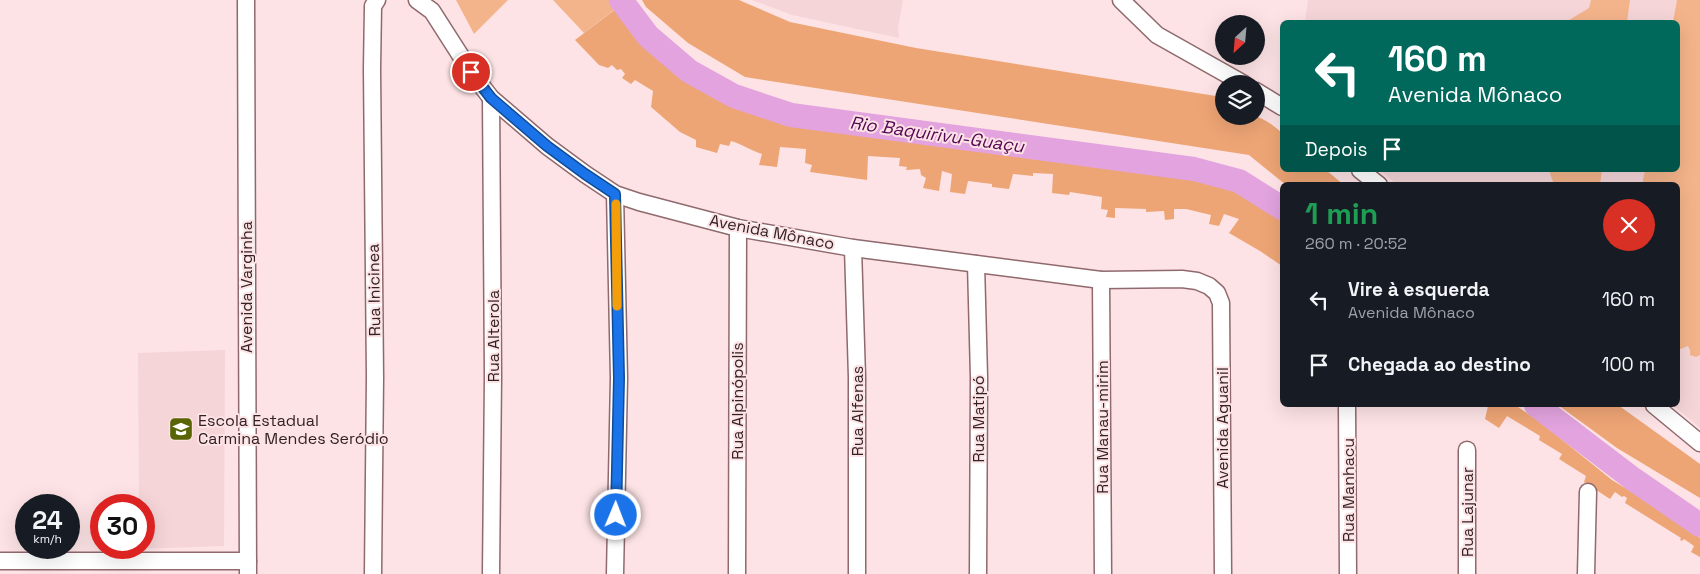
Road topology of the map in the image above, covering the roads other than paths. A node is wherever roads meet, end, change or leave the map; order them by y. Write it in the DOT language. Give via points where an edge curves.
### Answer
graph roads {
  1 [pos="246,0"];
  2 [pos="417,0"];
  3 [pos="1121,0"];
  4 [pos="375,3"];
  5 [pos="1228,75"];
  6 [pos="1265,96"];
  7 [pos="491,98"];
  8 [pos="1280,106"];
  9 [pos="1363,172"];
  10 [pos="1375,182"];
  11 [pos="615,194"];
  12 [pos="738,228"];
  13 [pos="853,248"];
  14 [pos="976,264"];
  15 [pos="1101,280"];
  16 [pos="1209,286"];
  17 [pos="1347,407"];
  18 [pos="1656,407"];
  19 [pos="1700,443"];
  20 [pos="1467,450"];
  21 [pos="1588,492"];
  22 [pos="0,561"];
  23 [pos="248,567"];
  24 [pos="373,574"];
  25 [pos="491,574"];
  26 [pos="615,574"];
  27 [pos="737,574"];
  28 [pos="858,574"];
  29 [pos="978,574"];
  30 [pos="1103,574"];
  31 [pos="1223,574"];
  32 [pos="1348,574"];
  33 [pos="1467,574"];
  34 [pos="1586,574"];
  1 -- 23 [label="street, Avenida Varginha"];
  2 -- 7 [label="street, Avenida Mônaco" via="432,11"];
  3 -- 5 [label="street" via="1157,35"];
  4 -- 24 [label="street, Rua Inicinea" via="372,69"];
  6 -- 8 [label="street"];
  7 -- 11 [label="street, Avenida Mônaco" via="547,146"];
  7 -- 25 [label="street, Rua Alterola"];
  9 -- 10 [label="street"];
  11 -- 12 [label="street, Avenida Mônaco"];
  11 -- 26 [label="street" via="619,378"];
  12 -- 13 [label="street, Avenida Mônaco"];
  12 -- 27 [label="street, Rua Alpinópolis"];
  13 -- 14 [label="street, Avenida Mônaco"];
  13 -- 28 [label="street, Rua Alfenas"];
  14 -- 15 [label="street, Avenida Mônaco"];
  14 -- 29 [label="street, Rua Matipó"];
  15 -- 16 [label="street, Avenida Mônaco" via="1182,279"];
  15 -- 30 [label="street, Rua Manau-mirim"];
  16 -- 31 [label="street, Avenida Aguanil" via="1221,303"];
  17 -- 32 [label="street, Rua Manhacu"];
  18 -- 19 [label="street"];
  20 -- 33 [label="street, Rua Lajunar"];
  21 -- 34 [label="street"];
  22 -- 23 [label="street"];
}
